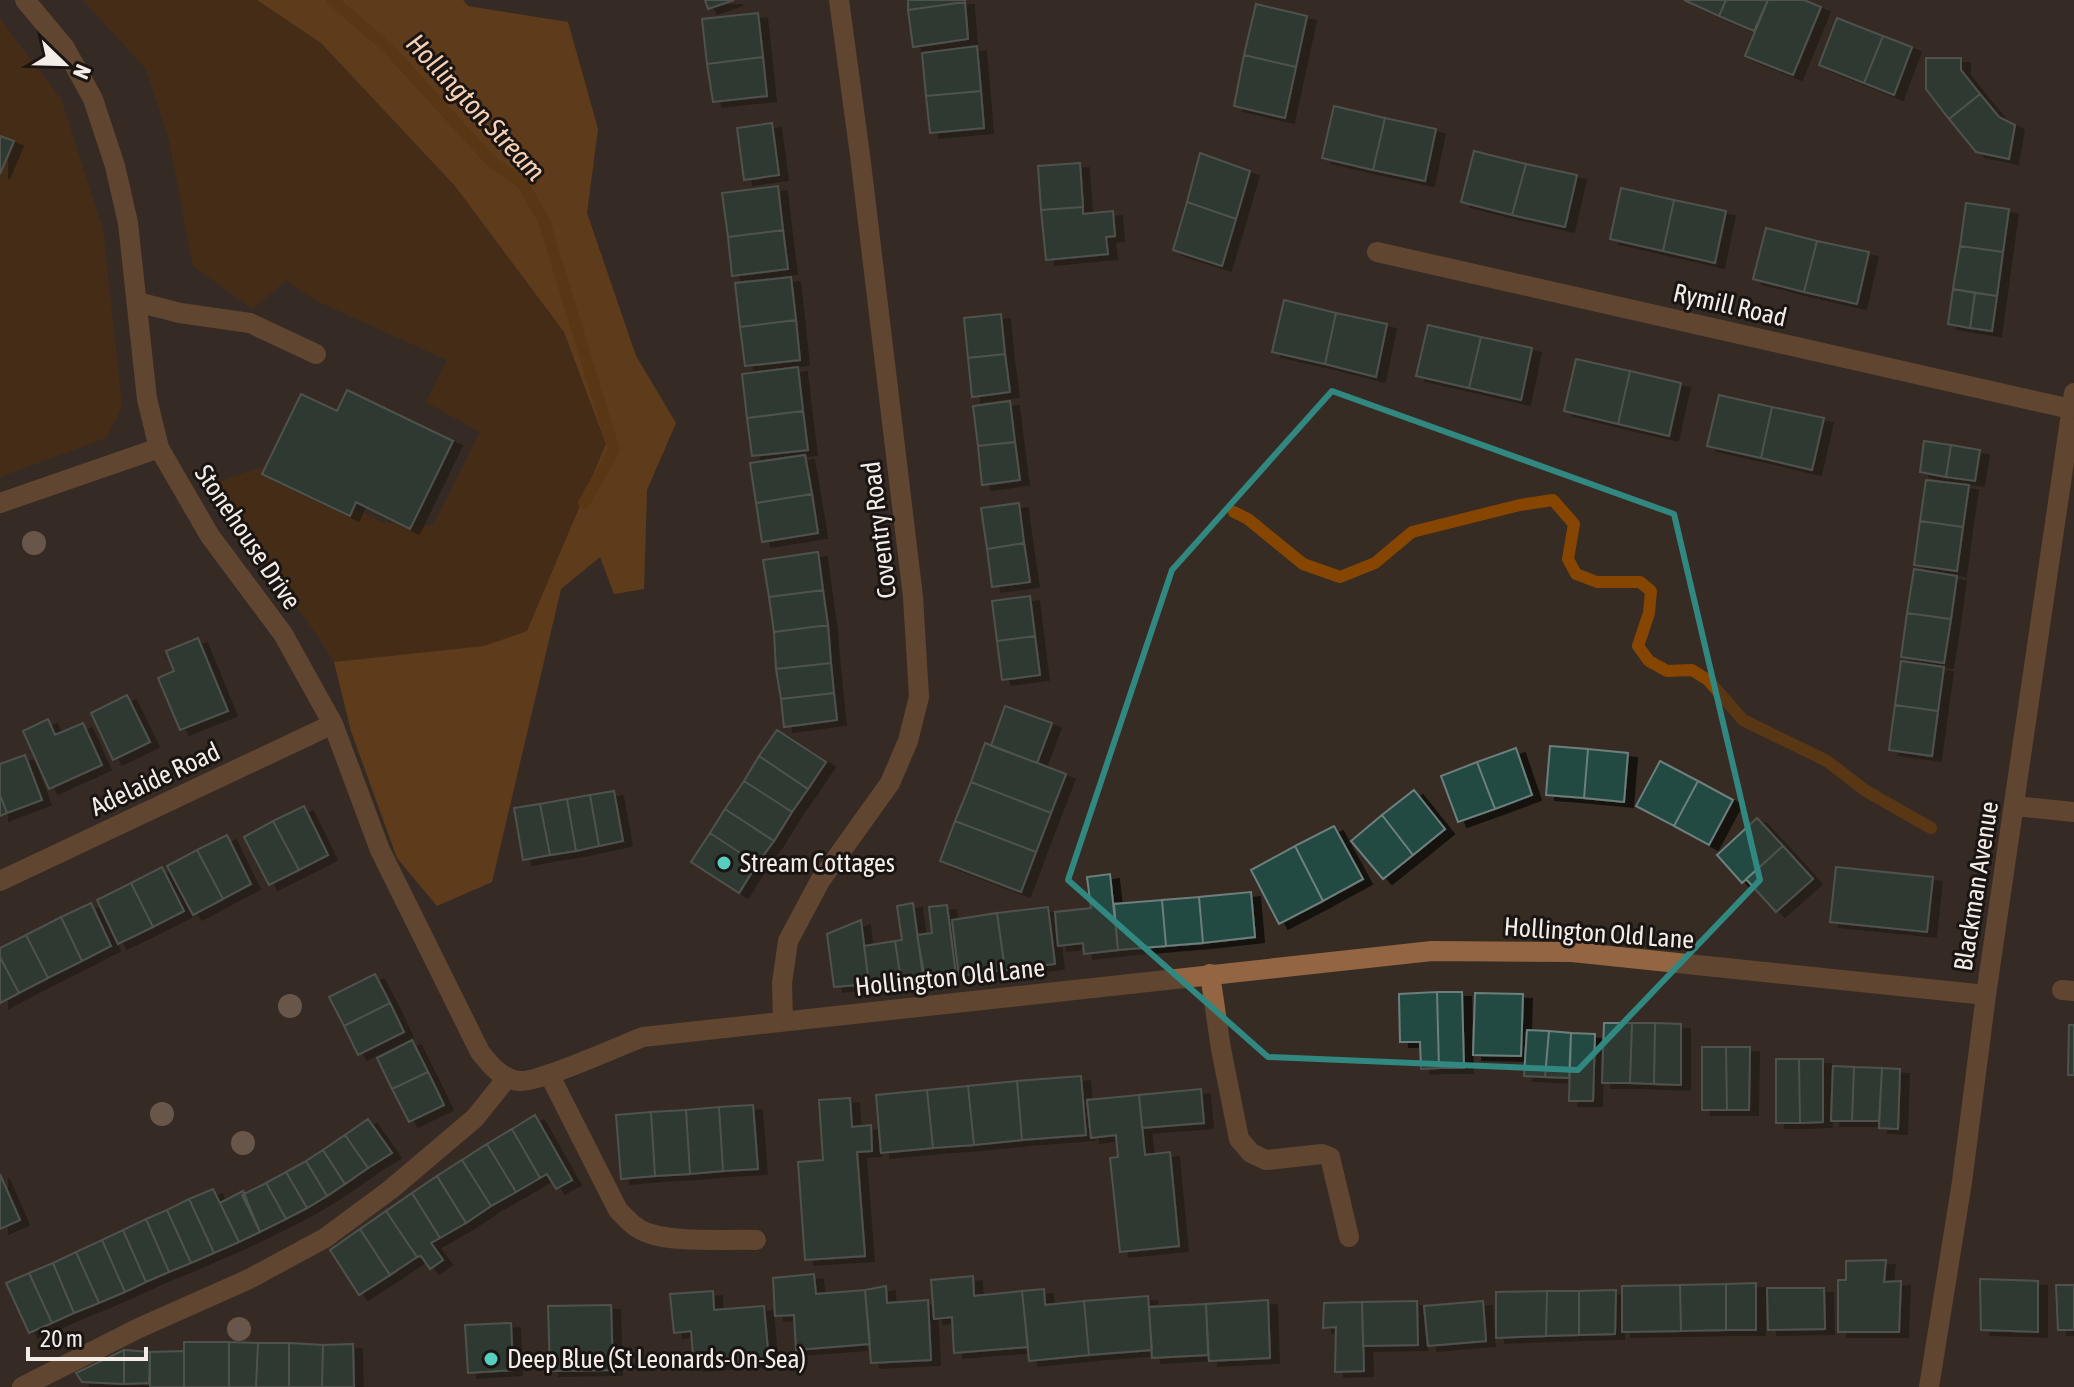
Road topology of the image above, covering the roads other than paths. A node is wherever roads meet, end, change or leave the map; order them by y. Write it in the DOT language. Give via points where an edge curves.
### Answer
graph roads {
  1 [pos="25,0"];
  2 [pos="839,0"];
  3 [pos="1377,252"];
  4 [pos="137,302"];
  5 [pos="316,354"];
  6 [pos="2073,401"];
  7 [pos="159,448"];
  8 [pos="0,503"];
  9 [pos="333,724"];
  10 [pos="2015,806"];
  11 [pos="2074,812"];
  12 [pos="0,881"];
  13 [pos="1210,974"];
  14 [pos="1986,995"];
  15 [pos="783,1021"];
  16 [pos="549,1074"];
  17 [pos="507,1078"];
  18 [pos="1349,1237"];
  19 [pos="756,1240"];
  20 [pos="22,1387"];
  21 [pos="1929,1387"];
  1 -- 4 [label="street, Stonehouse Drive" via="65,48 93,99 128,223"];
  2 -- 15 [label="street, Coventry Road" via="911,581 919,697 890,783 820,881 788,941"];
  3 -- 6 [label="street, Rymill Road"];
  4 -- 5 [label="street" via="250,323"];
  4 -- 7 [label="street, Stonehouse Drive" via="147,399"];
  6 -- 10 [label="street, Blackman Avenue"];
  7 -- 8 [label="street"];
  7 -- 9 [label="street, Stonehouse Drive" via="210,536 283,634"];
  9 -- 12 [label="street, Adelaide Road"];
  9 -- 17 [label="street, Stonehouse Drive" via="380,850 480,1052"];
  10 -- 11 [label="street"];
  10 -- 14 [label="street, Blackman Avenue"];
  13 -- 14 [label="street, Hollington Old Lane" via="1432,951 1572,952"];
  13 -- 15 [label="street, Hollington Old Lane"];
  13 -- 18 [label="street" via="1239,1139 1266,1160 1330,1157"];
  14 -- 21 [label="street, Blackman Avenue"];
  15 -- 16 [label="street, Hollington Old Lane" via="643,1037"];
  16 -- 17 [label="street, Hollington Old Lane" via="531,1081"];
  16 -- 19 [label="street" via="618,1210 632,1225 665,1237"];
  17 -- 20 [label="street" via="475,1118 325,1238"];
}
